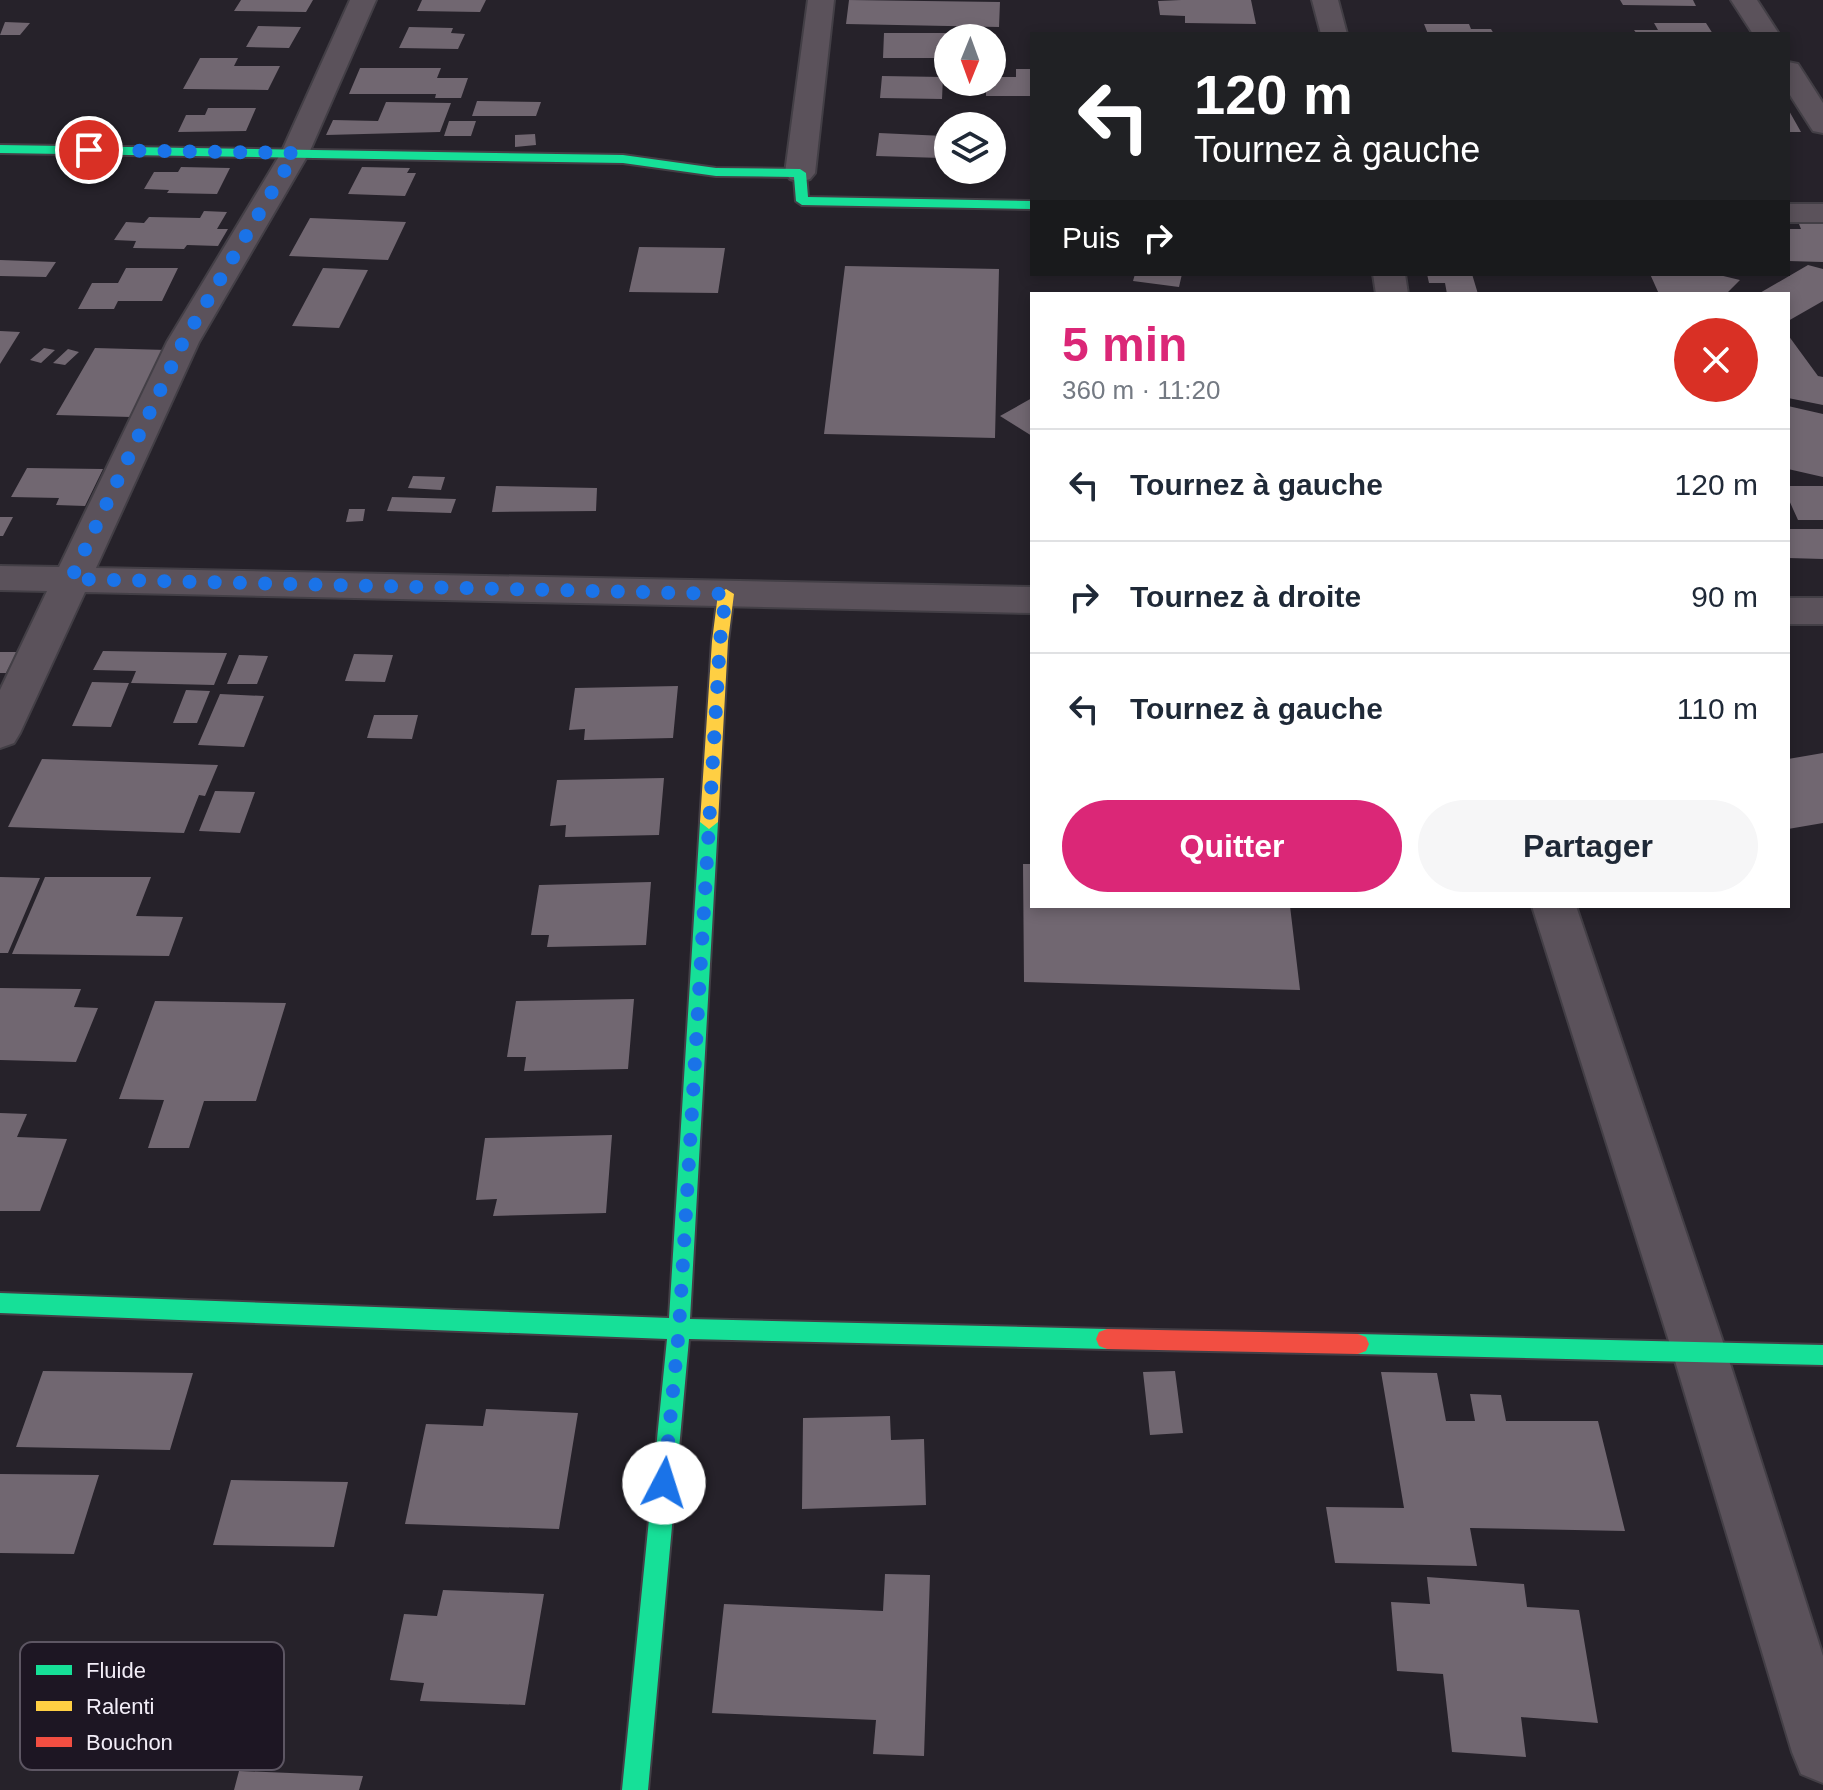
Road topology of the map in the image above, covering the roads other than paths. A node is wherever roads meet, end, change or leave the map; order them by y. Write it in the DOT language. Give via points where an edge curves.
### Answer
graph roads {
  1 [pos="363,0"];
  2 [pos="821,0"];
  3 [pos="1325,0"];
  4 [pos="1744,0"];
  5 [pos="1333,32"];
  6 [pos="1765,32"];
  7 [pos="1790,73"];
  8 [pos="1823,125"];
  9 [pos="0,149"];
  10 [pos="295,153"];
  11 [pos="800,173"];
  12 [pos="1030,205"];
  13 [pos="1790,213"];
  14 [pos="1823,213"];
  15 [pos="0,578"];
  16 [pos="71,579"];
  17 [pos="726,594"];
  18 [pos="1030,600"];
  19 [pos="1790,611"];
  20 [pos="1823,611"];
  21 [pos="0,733"];
  22 [pos="1555,908"];
  23 [pos="0,1303"];
  24 [pos="679,1329"];
  25 [pos="1700,1354"];
  26 [pos="1823,1355"];
  27 [pos="1823,1752"];
  28 [pos="635,1790"];
  1 -- 10 [label="street"];
  2 -- 11 [label="street"];
  3 -- 5 [label="street"];
  4 -- 6 [label="street"];
  7 -- 8 [label="street"];
  9 -- 10 [label="street"];
  10 -- 11 [label="street" via="623,159 716,172"];
  10 -- 16 [label="street" via="183,342"];
  11 -- 12 [label="street" via="802,201"];
  13 -- 14 [label="street"];
  15 -- 16 [label="street"];
  16 -- 17 [label="street"];
  16 -- 21 [label="street"];
  17 -- 18 [label="street"];
  17 -- 24 [label="street"];
  19 -- 20 [label="street"];
  22 -- 25 [label="street"];
  23 -- 24 [label="street"];
  24 -- 25 [label="street"];
  24 -- 28 [label="street"];
  25 -- 26 [label="street"];
  25 -- 27 [label="street"];
}
